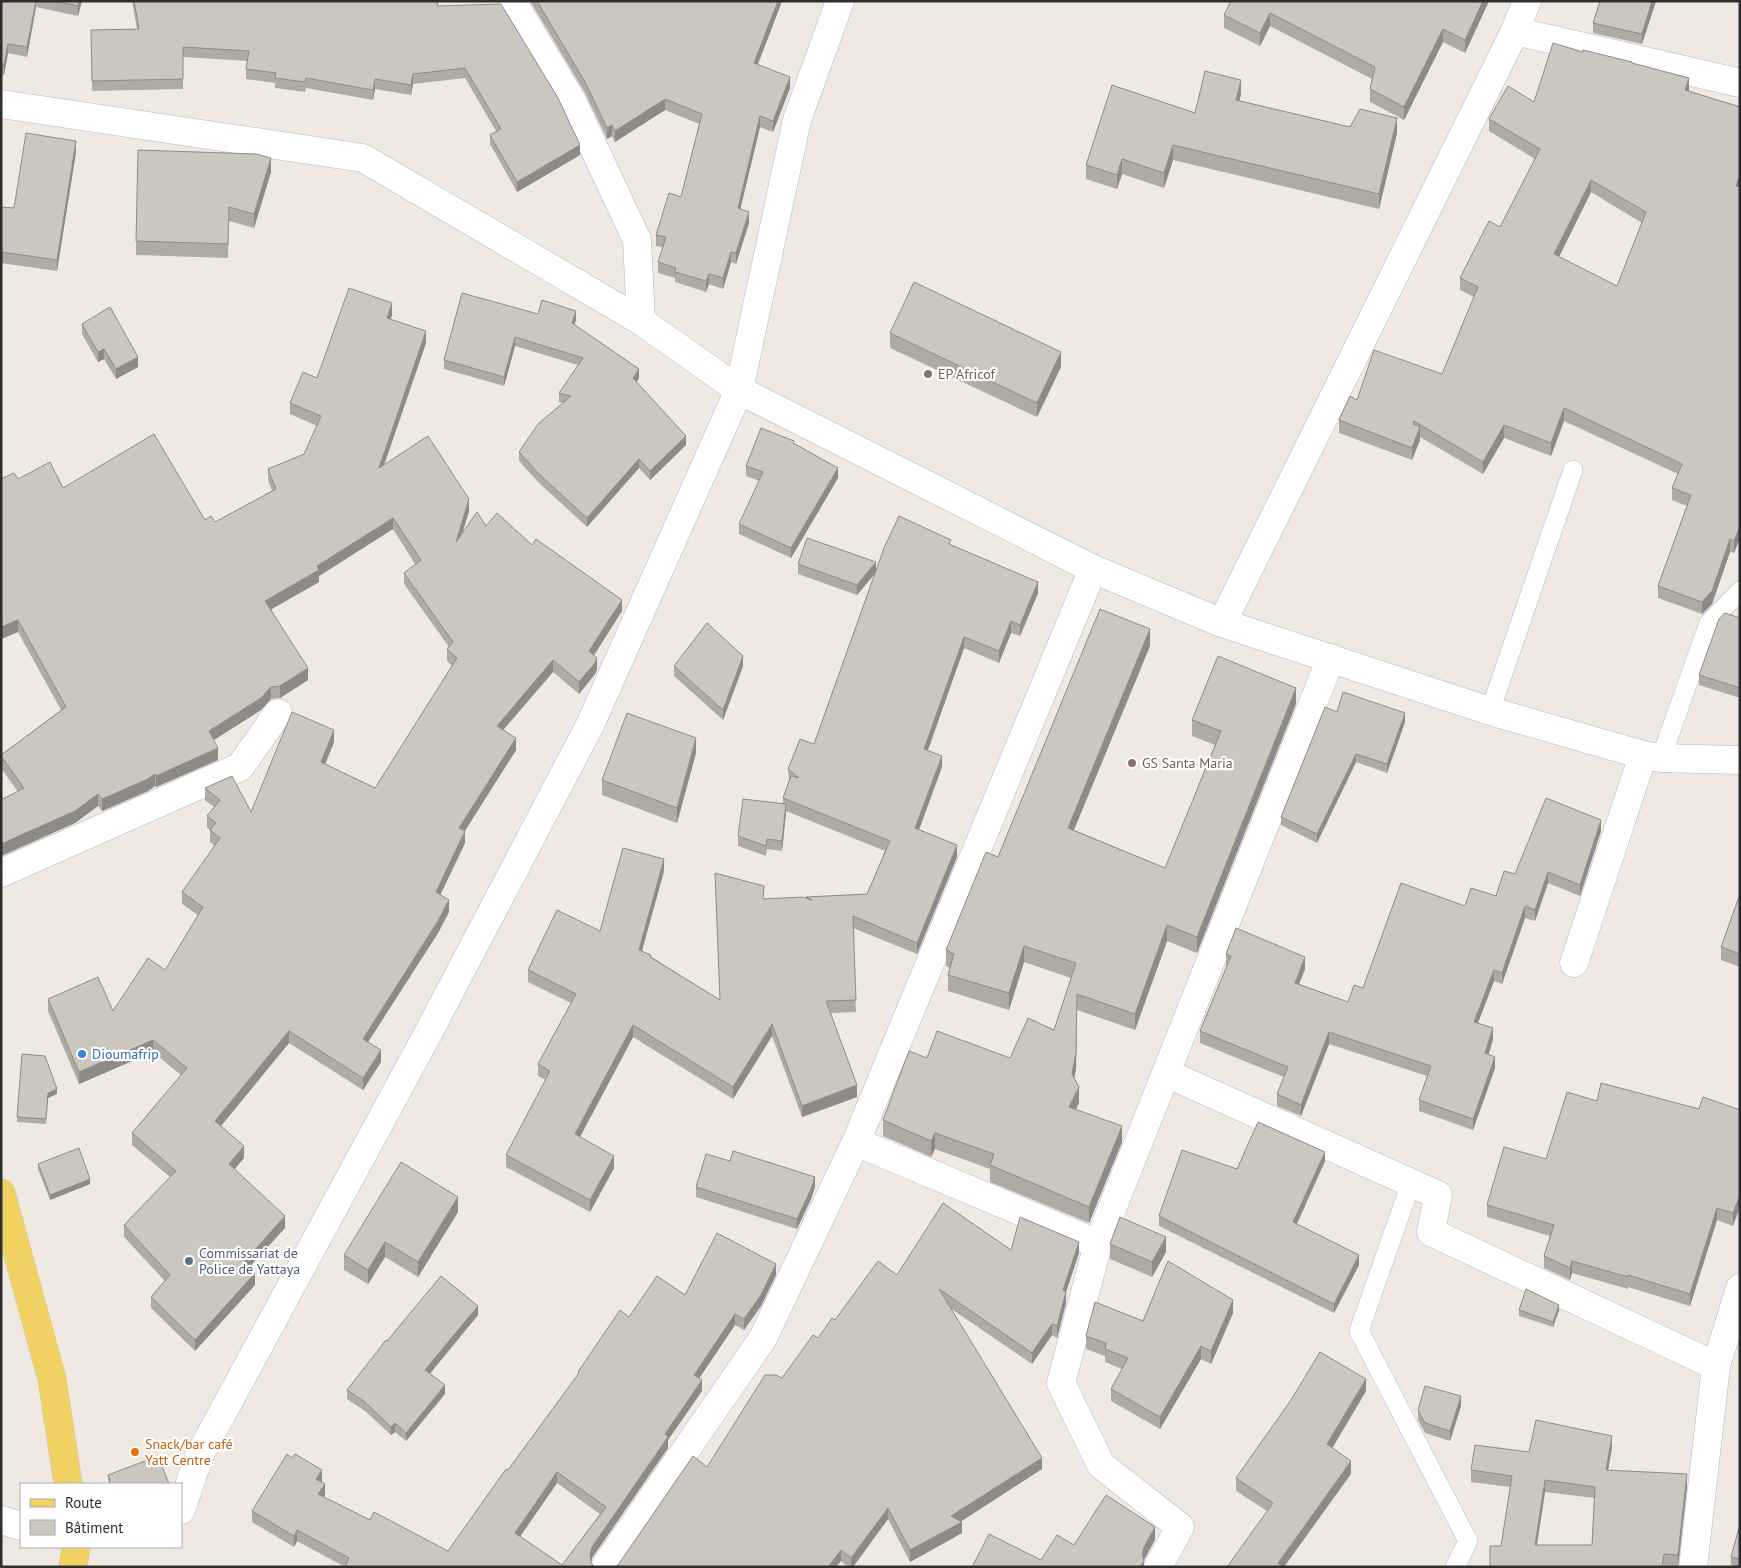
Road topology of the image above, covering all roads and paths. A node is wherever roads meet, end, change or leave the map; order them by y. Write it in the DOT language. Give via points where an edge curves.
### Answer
graph roads {
  1 [pos="512,1"];
  2 [pos="840,1"];
  3 [pos="1526,1"];
  4 [pos="1514,32"];
  5 [pos="1740,84"];
  6 [pos="1,104"];
  7 [pos="641,321"];
  8 [pos="739,390"];
  9 [pos="1573,470"];
  10 [pos="1092,569"];
  11 [pos="1740,591"];
  12 [pos="1222,623"];
  13 [pos="1331,658"];
  14 [pos="1490,711"];
  15 [pos="278,713"];
  16 [pos="1652,756"];
  17 [pos="1740,760"];
  18 [pos="1,873"];
  19 [pos="1574,962"];
  20 [pos="1166,1073"];
  21 [pos="856,1142"];
  22 [pos="1411,1182"];
  23 [pos="1,1194"];
  24 [pos="1098,1244"];
  25 [pos="1740,1288"];
  26 [pos="1716,1366"];
  27 [pos="68,1483"];
  28 [pos="182,1507"];
  29 [pos="1,1520"];
  30 [pos="20,1526"];
  31 [pos="76,1548"];
  32 [pos="73,1567"];
  33 [pos="605,1567"];
  34 [pos="1158,1567"];
  35 [pos="1455,1567"];
  36 [pos="1693,1567"];
  1 -- 7 [label="street" via="572,100 637,240"];
  2 -- 8 [label="street" via="797,120"];
  3 -- 4 [label="street"];
  4 -- 5 [label="street"];
  4 -- 12 [label="street"];
  6 -- 7 [label="street" via="363,158"];
  7 -- 8 [label="street"];
  8 -- 10 [label="street"];
  8 -- 28 [label="street" via="590,726 421,1048 199,1456"];
  9 -- 14 [label="lane"];
  10 -- 12 [label="street"];
  10 -- 21 [label="street"];
  11 -- 16 [label="lane" via="1708,624"];
  12 -- 13 [label="street"];
  13 -- 14 [label="street"];
  13 -- 20 [label="street"];
  14 -- 16 [label="street"];
  15 -- 18 [label="street" via="240,767"];
  16 -- 17 [label="street"];
  16 -- 19 [label="street"];
  20 -- 22 [label="street"];
  20 -- 24 [label="street"];
  21 -- 24 [label="street"];
  21 -- 33 [label="street" via="763,1338"];
  22 -- 26 [label="street" via="1438,1195 1431,1232"];
  22 -- 35 [label="lane" via="1359,1331 1468,1541"];
  23 -- 27 [label="main road" via="52,1379"];
  24 -- 34 [label="street" via="1061,1383 1101,1465 1180,1527"];
  25 -- 26 [label="street"];
  26 -- 36 [label="street"];
  29 -- 30 [label="street"];
  31 -- 32 [label="main road"];
}
